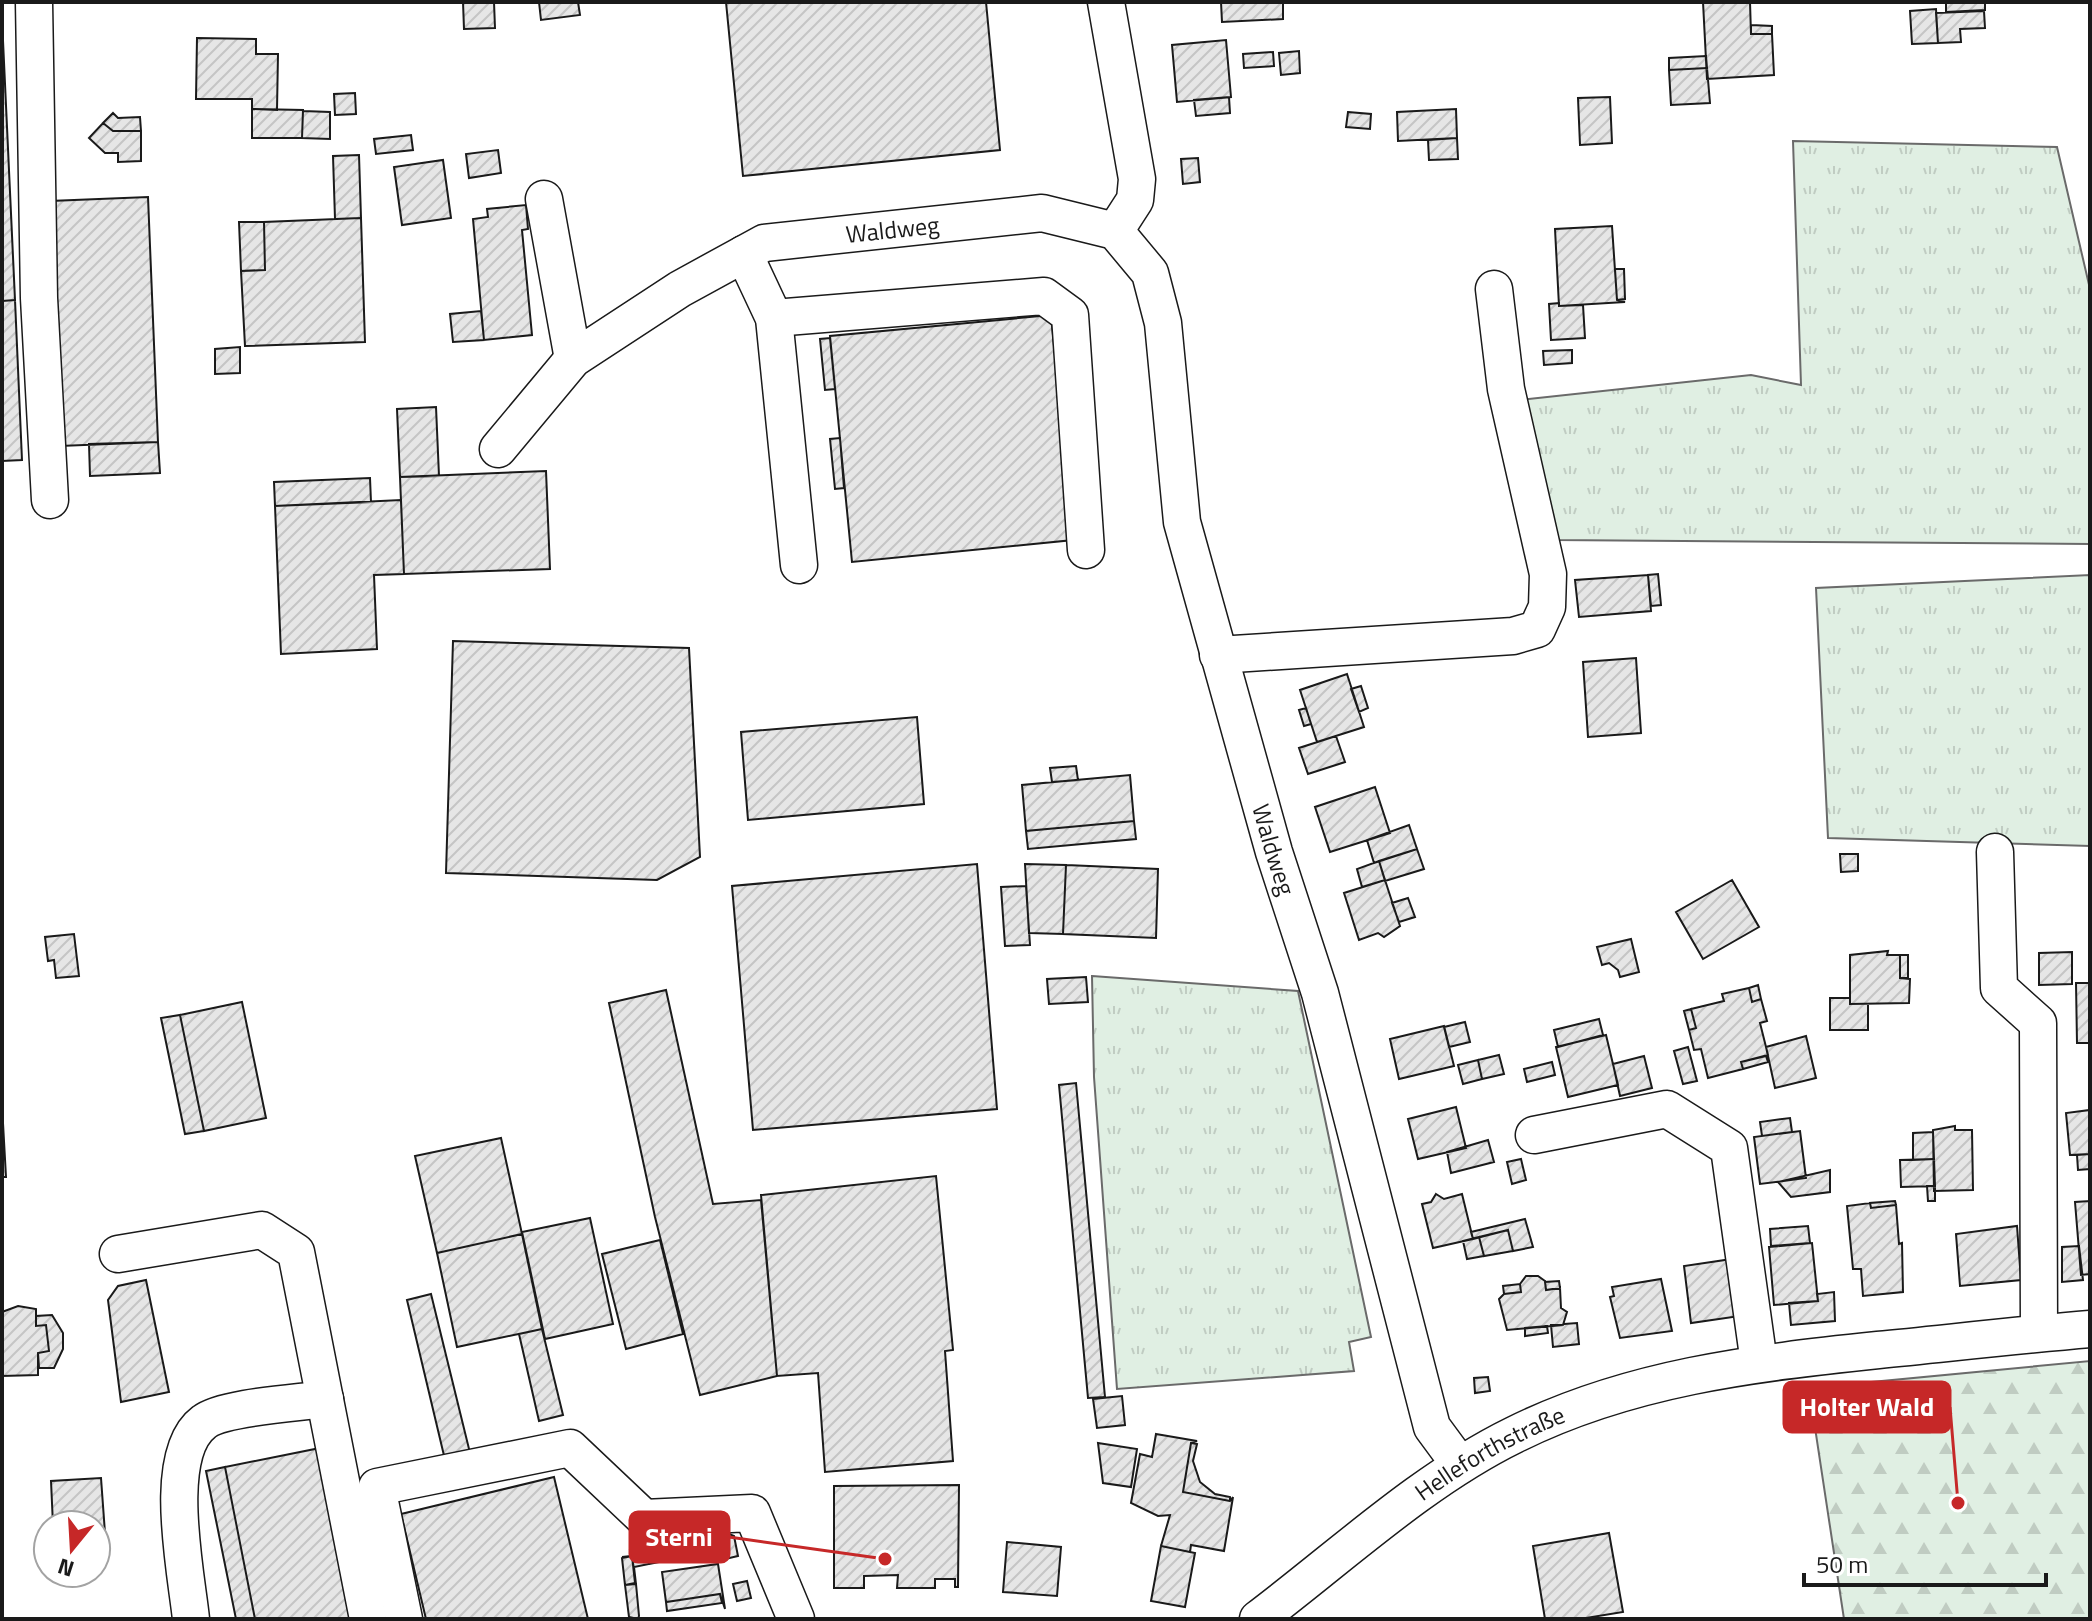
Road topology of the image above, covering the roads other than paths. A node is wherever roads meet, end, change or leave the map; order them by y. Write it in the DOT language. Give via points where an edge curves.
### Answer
graph roads {
  1 [pos="34,2"];
  2 [pos="1106,2"];
  3 [pos="544,199"];
  4 [pos="1115,231"];
  5 [pos="744,254"];
  6 [pos="1494,289"];
  7 [pos="774,318"];
  8 [pos="573,359"];
  9 [pos="498,449"];
  10 [pos="50,500"];
  11 [pos="1086,550"];
  12 [pos="799,565"];
  13 [pos="1218,655"];
  14 [pos="1995,852"];
  15 [pos="1534,1135"];
  16 [pos="118,1254"];
  17 [pos="2090,1329"];
  18 [pos="2039,1333"];
  19 [pos="1759,1363"];
  20 [pos="325,1399"];
  21 [pos="1460,1465"];
  22 [pos="191,1619"];
  23 [pos="368,1619"];
  24 [pos="404,1619"];
  25 [pos="796,1619"];
  26 [pos="1258,1619"];
  1 -- 10 [label="street" via="39,298"];
  2 -- 4 [label="street" via="1137,179 1135,200"];
  3 -- 8 [label="street"];
  4 -- 5 [label="street, Waldweg" via="1042,213 764,243"];
  4 -- 13 [label="street, Waldweg" via="1150,273 1163,323 1182,522"];
  5 -- 7 [label="street"];
  5 -- 8 [label="street, Waldweg"];
  6 -- 13 [label="street" via="1506,389 1548,574 1547,607 1537,629 1513,636"];
  7 -- 11 [label="street" via="1044,296 1070,315"];
  7 -- 12 [label="street"];
  8 -- 9 [label="street, Waldweg"];
  13 -- 21 [label="street, Waldweg" via="1320,993 1432,1427"];
  14 -- 18 [label="street" via="1999,988 2038,1023"];
  15 -- 19 [label="street" via="1667,1109 1729,1148"];
  16 -- 20 [label="street" via="262,1230 296,1252"];
  17 -- 18 [label="street, Helleforthstraße"];
  18 -- 19 [label="street, Helleforthstraße"];
  19 -- 21 [label="street, Helleforthstraße" via="1603,1399 1515,1434"];
  20 -- 22 [label="street" via="219,1414 202,1423 187,1447 178,1478"];
  20 -- 23 [label="street"];
  21 -- 26 [label="street, Helleforthstraße"];
  24 -- 25 [label="street" via="377,1487 570,1448 644,1518 752,1513"];
}
